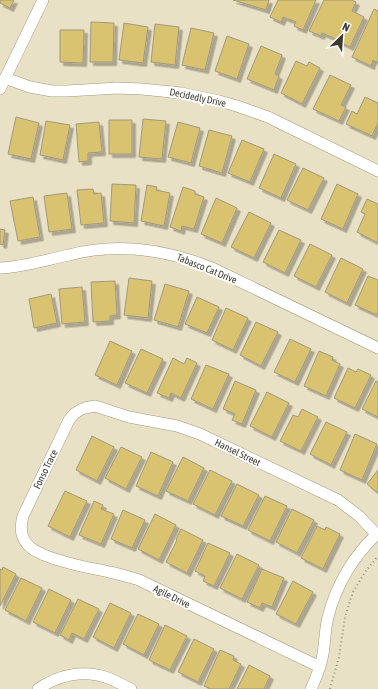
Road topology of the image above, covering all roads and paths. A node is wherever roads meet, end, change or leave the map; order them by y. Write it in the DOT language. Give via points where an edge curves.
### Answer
graph roads {
  1 [pos="43,0"];
  2 [pos="5,78"];
  3 [pos="0,89"];
  4 [pos="378,171"];
  5 [pos="0,268"];
  6 [pos="378,348"];
  7 [pos="83,408"];
  8 [pos="377,534"];
  9 [pos="22,537"];
  10 [pos="378,556"];
  11 [pos="320,667"];
  12 [pos="38,689"];
  13 [pos="131,689"];
  14 [pos="311,689"];
  15 [pos="330,689"];
  1 -- 2 [label="street"];
  2 -- 3 [label="street"];
  2 -- 4 [label="street, Decidedly Drive" via="30,87 52,91 142,88 219,101 268,117"];
  5 -- 6 [label="street, Tabasco Cat Drive" via="36,264 92,250 127,248 161,252 212,268"];
  7 -- 8 [label="street, Hansel Street" via="98,407 200,434 338,500"];
  7 -- 9 [label="street, Fonso Trace" via="69,420 22,516"];
  8 -- 11 [label="street" via="354,560 334,596 328,616"];
  9 -- 11 [label="street, Agile Drive" via="28,546 41,554 77,566 139,580"];
  10 -- 15 [label="path" via="353,592 345,616"];
  11 -- 14 [label="street"];
  12 -- 13 [label="street" via="63,677 85,674 108,678"];
}
